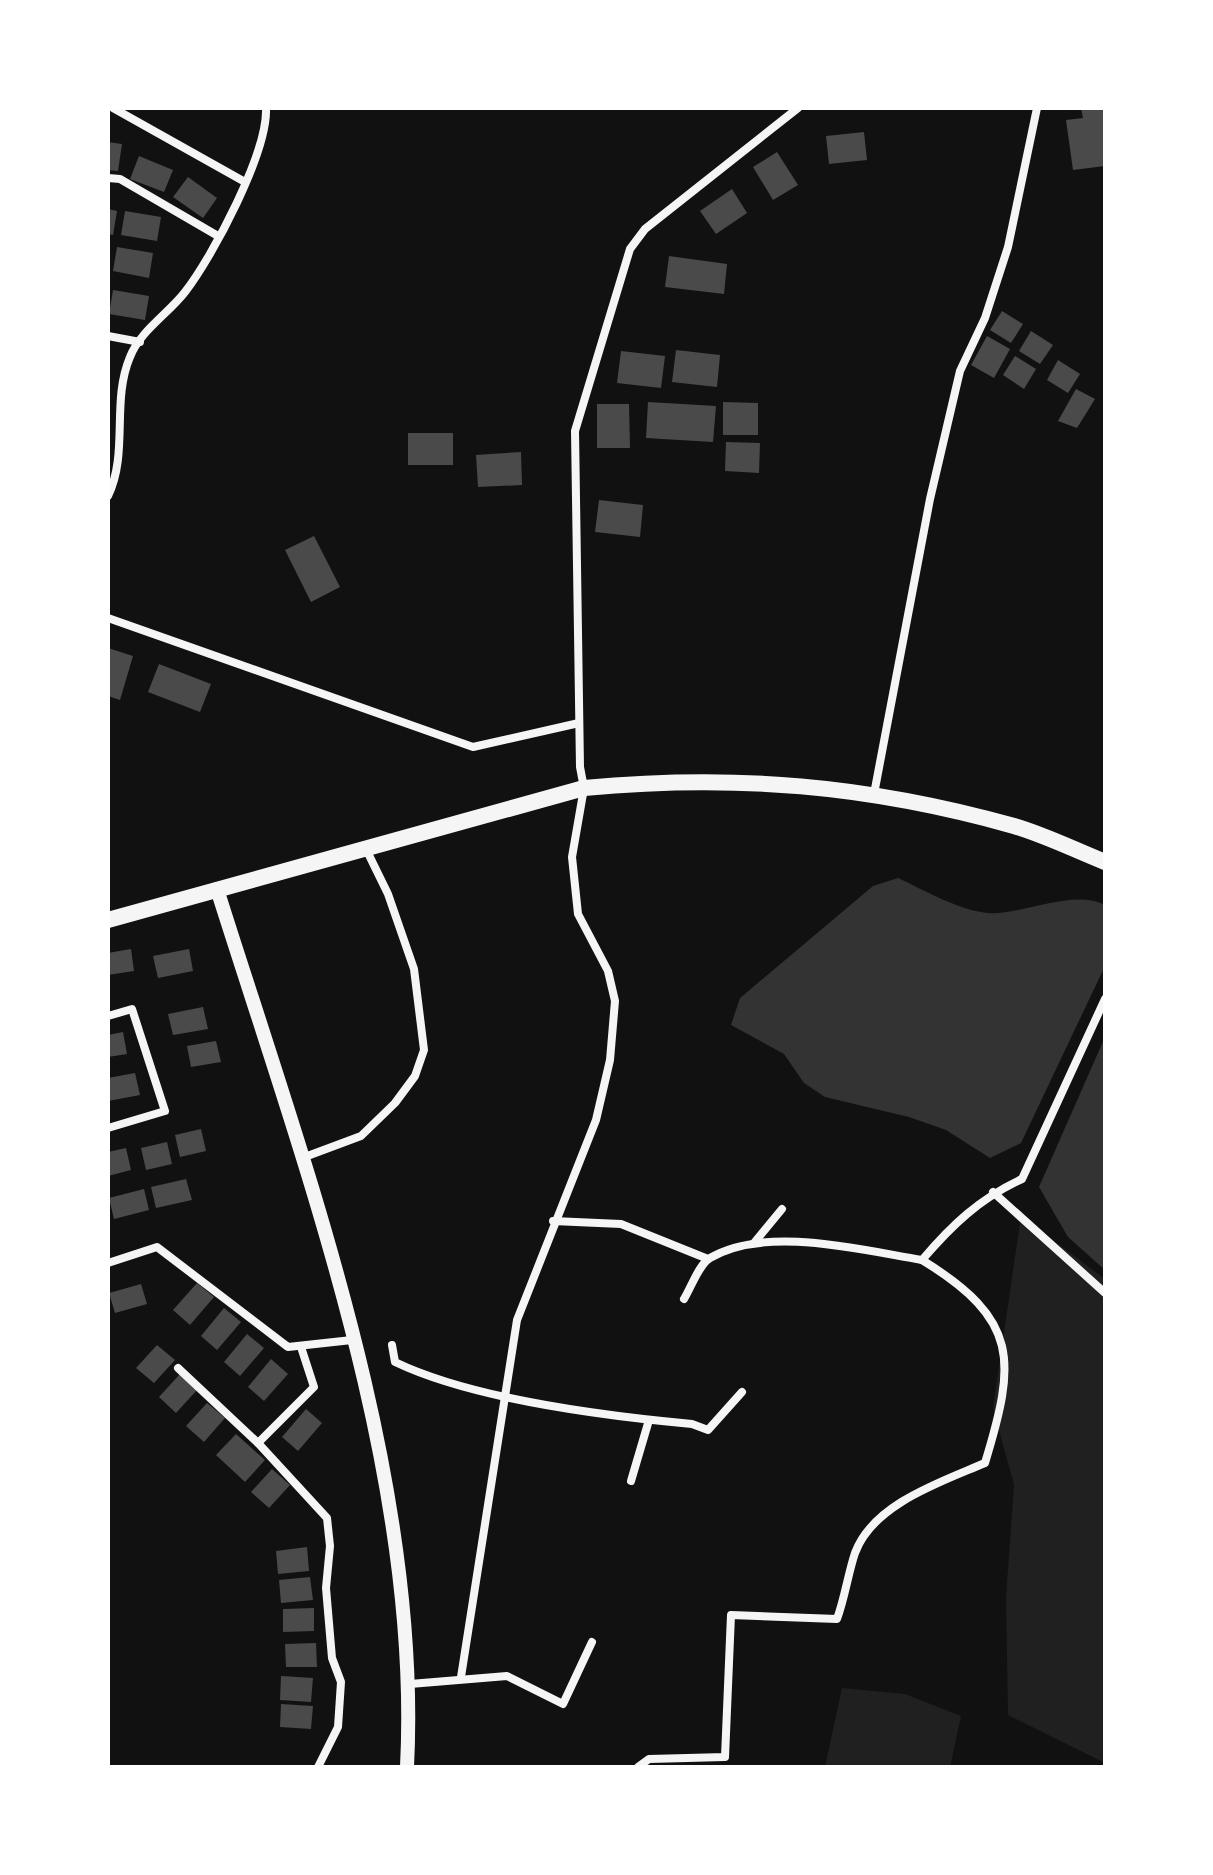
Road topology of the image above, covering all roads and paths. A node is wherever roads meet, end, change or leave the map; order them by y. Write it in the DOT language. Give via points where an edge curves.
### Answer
graph roads {
  1 [pos="113,108"];
  2 [pos="266,108"];
  3 [pos="798,108"];
  4 [pos="1037,108"];
  5 [pos="108,178"];
  6 [pos="245,182"];
  7 [pos="218,236"];
  8 [pos="108,336"];
  9 [pos="140,342"];
  10 [pos="108,496"];
  11 [pos="108,618"];
  12 [pos="579,723"];
  13 [pos="584,788"];
  14 [pos="874,794"];
  15 [pos="365,848"];
  16 [pos="1105,862"];
  17 [pos="217,889"];
  18 [pos="108,920"];
  19 [pos="1105,999"];
  20 [pos="108,1016"];
  21 [pos="108,1128"];
  22 [pos="302,1158"];
  23 [pos="993,1192"];
  24 [pos="782,1209"];
  25 [pos="553,1221"];
  26 [pos="754,1243"];
  27 [pos="708,1259"];
  28 [pos="922,1260"];
  29 [pos="108,1263"];
  30 [pos="1105,1293"];
  31 [pos="684,1299"];
  32 [pos="352,1340"];
  33 [pos="392,1345"];
  34 [pos="301,1347"];
  35 [pos="178,1368"];
  36 [pos="742,1392"];
  37 [pos="506,1395"];
  38 [pos="649,1420"];
  39 [pos="258,1443"];
  40 [pos="631,1481"];
  41 [pos="592,1642"];
  42 [pos="461,1677"];
  43 [pos="410,1684"];
  44 [pos="725,1757"];
  45 [pos="318,1767"];
  46 [pos="407,1767"];
  47 [pos="638,1767"];
  48 [pos="724,1767"];
  1 -- 6 [label="street"];
  2 -- 6 [label="street" via="265,135"];
  3 -- 12 [label="street" via="645,229 630,249 575,431"];
  4 -- 14 [label="street" via="1008,247 985,318 960,371"];
  5 -- 7 [label="street" via="120,179"];
  6 -- 7 [label="street"];
  7 -- 9 [label="street" via="186,291"];
  8 -- 9 [label="street"];
  9 -- 10 [label="street" via="124,381 120,460"];
  11 -- 12 [label="street" via="473,747"];
  12 -- 13 [label="street"];
  13 -- 14 [label="main road" via="738,780"];
  13 -- 15 [label="main road"];
  13 -- 25 [label="street" via="572,857 578,914 608,971 615,1001 610,1060 596,1120"];
  14 -- 16 [label="main road" via="1017,827"];
  15 -- 17 [label="main road"];
  15 -- 22 [label="street" via="388,894 414,969 424,1050 415,1076 361,1136"];
  17 -- 18 [label="main road"];
  17 -- 22 [label="street"];
  19 -- 23 [label="street" via="1022,1179"];
  20 -- 21 [label="street" via="132,1009 165,1111"];
  22 -- 32 [label="street"];
  23 -- 28 [label="street" via="957,1218"];
  23 -- 30 [label="street"];
  24 -- 26 [label="street"];
  25 -- 27 [label="street" via="621,1224"];
  25 -- 37 [label="street" via="517,1320"];
  26 -- 27 [label="street"];
  26 -- 28 [label="street" via="829,1245"];
  27 -- 31 [label="street"];
  28 -- 44 [label="street" via="956,1281 992,1316 1006,1364 1001,1410 985,1463 876,1520 855,1551 837,1619 731,1615"];
  29 -- 34 [label="street" via="157,1247 288,1347"];
  32 -- 34 [label="street"];
  32 -- 43 [label="street" via="389,1494"];
  33 -- 37 [label="street" via="395,1362 423,1375"];
  34 -- 39 [label="street" via="314,1387"];
  35 -- 39 [label="street"];
  36 -- 38 [label="street" via="708,1430"];
  37 -- 38 [label="street"];
  37 -- 42 [label="street"];
  38 -- 40 [label="street"];
  39 -- 45 [label="street" via="327,1518 329,1630 341,1682 338,1727"];
  41 -- 42 [label="street" via="563,1704 507,1676"];
  42 -- 43 [label="street"];
  43 -- 46 [label="street"];
  44 -- 47 [label="street" via="649,1759"];
  44 -- 48 [label="street"];
}
